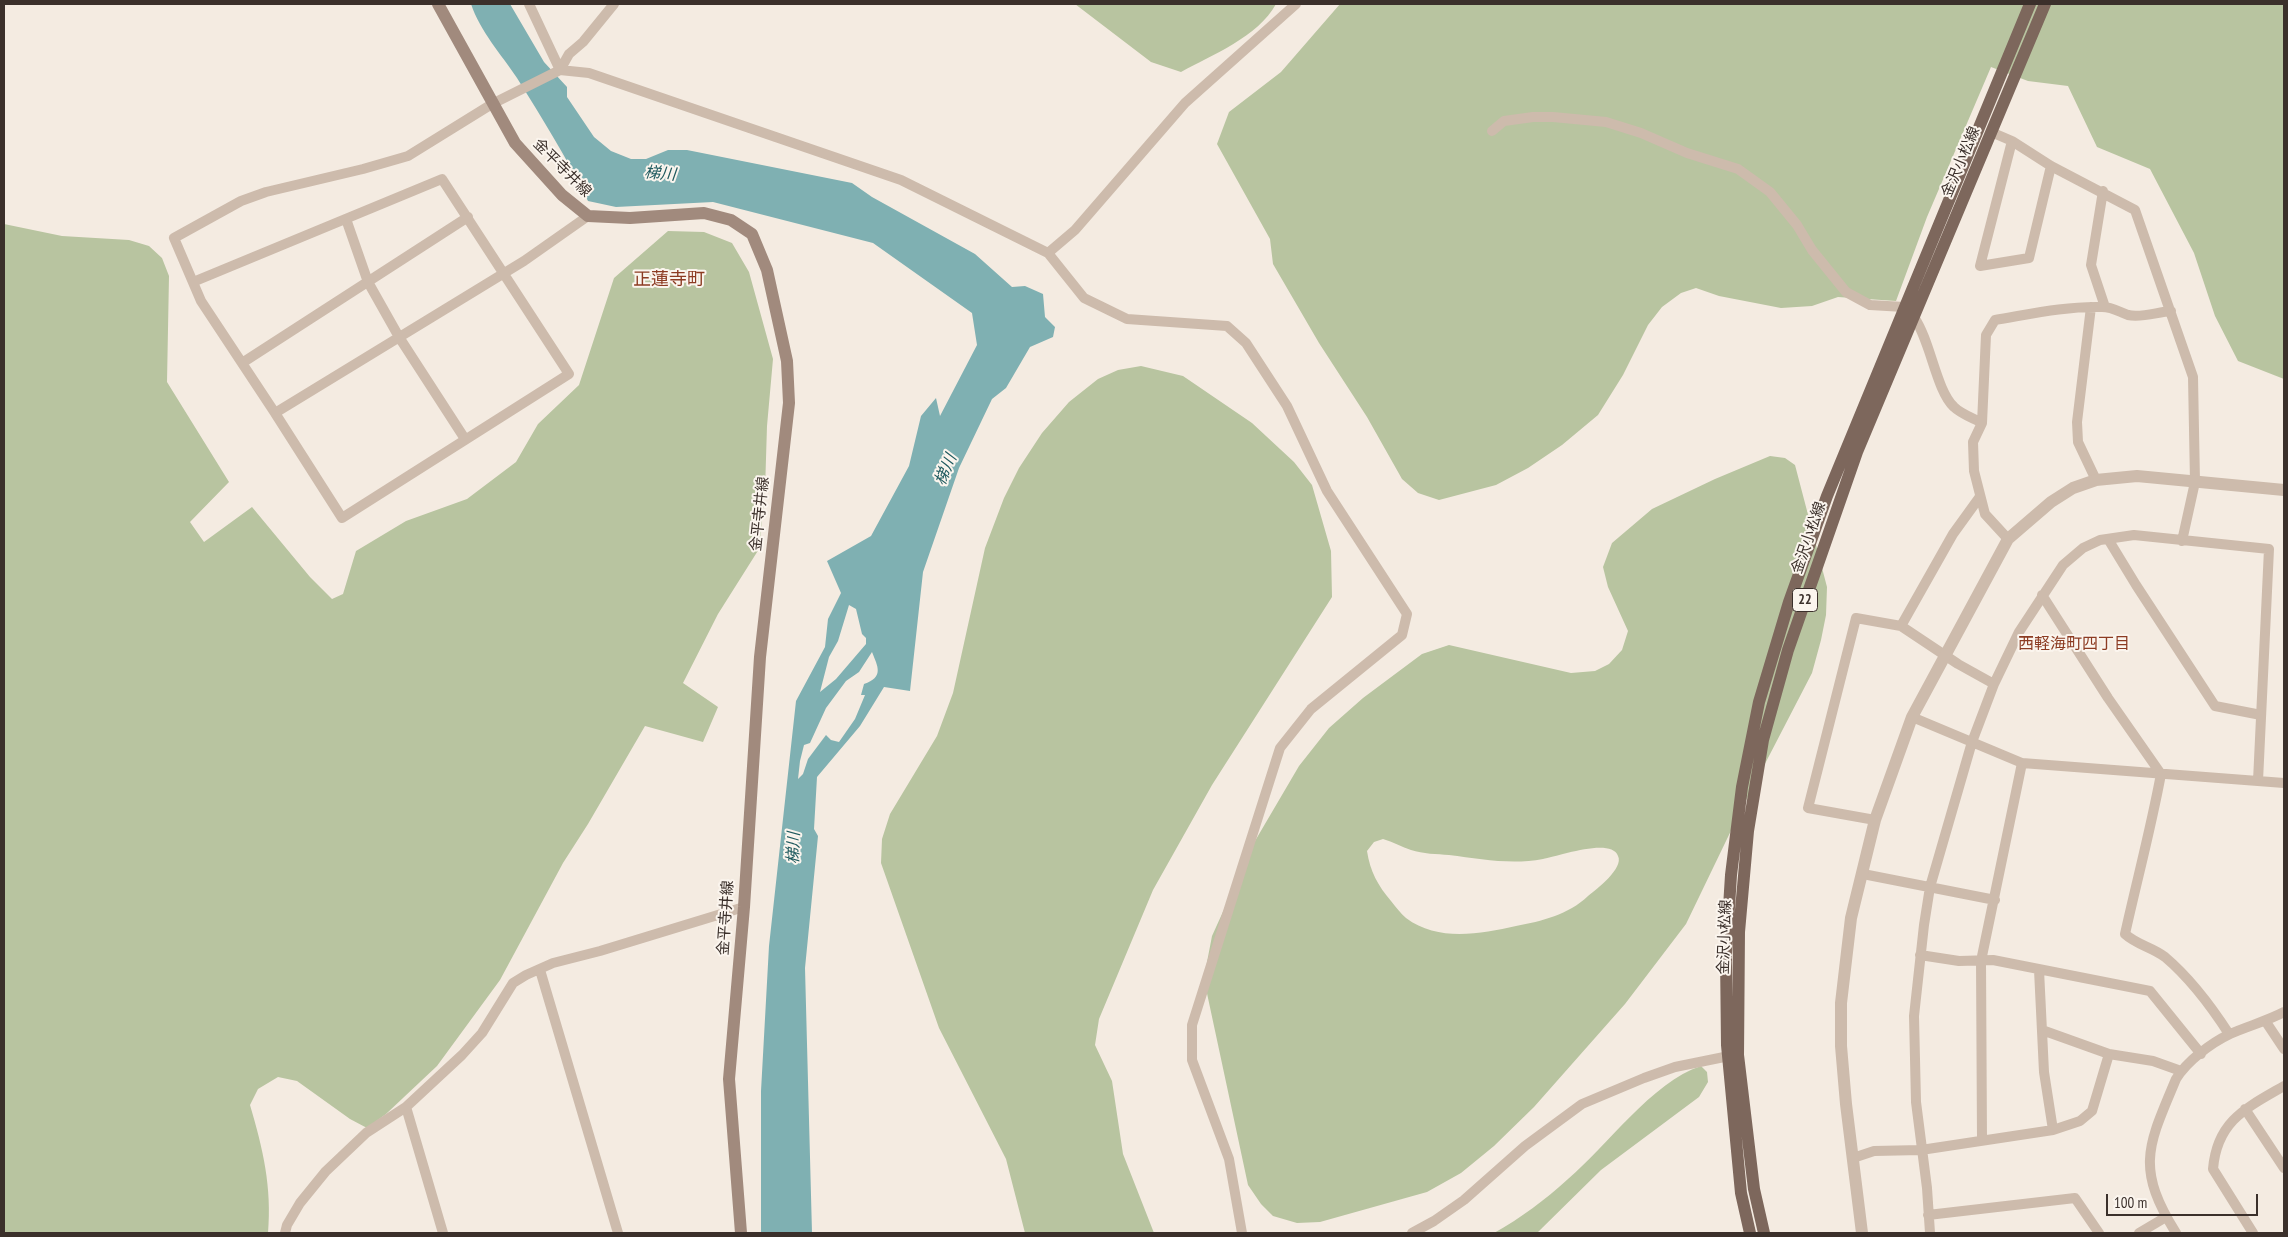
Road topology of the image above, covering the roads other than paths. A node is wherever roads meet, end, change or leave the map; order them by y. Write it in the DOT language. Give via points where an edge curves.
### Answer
graph roads {
  1 [pos="438,4"];
  2 [pos="529,4"];
  3 [pos="614,4"];
  4 [pos="1296,4"];
  5 [pos="2030,4"];
  6 [pos="2045,4"];
  7 [pos="560,70"];
  8 [pos="492,104"];
  9 [pos="1492,131"];
  10 [pos="1991,132"];
  11 [pos="2012,141"];
  12 [pos="2051,166"];
  13 [pos="2103,191"];
  14 [pos="588,216"];
  15 [pos="468,217"];
  16 [pos="346,219"];
  17 [pos="1048,253"];
  18 [pos="504,273"];
  19 [pos="193,282"];
  20 [pos="368,282"];
  21 [pos="2091,307"];
  22 [pos="2105,307"];
  23 [pos="1904,308"];
  24 [pos="2171,311"];
  25 [pos="1914,317"];
  26 [pos="399,337"];
  27 [pos="242,363"];
  28 [pos="275,412"];
  29 [pos="1982,423"];
  30 [pos="465,439"];
  31 [pos="2096,480"];
  32 [pos="2195,482"];
  33 [pos="2284,490"];
  34 [pos="1979,498"];
  35 [pos="2008,539"];
  36 [pos="2108,539"];
  37 [pos="2182,541"];
  38 [pos="2042,595"];
  39 [pos="1901,626"];
  40 [pos="1944,654"];
  41 [pos="1994,684"];
  42 [pos="2261,715"];
  43 [pos="1912,717"];
  44 [pos="1972,742"];
  45 [pos="2022,763"];
  46 [pos="2161,774"];
  47 [pos="2258,781"];
  48 [pos="2284,783"];
  49 [pos="1875,820"];
  50 [pos="1863,874"];
  51 [pos="1930,887"];
  52 [pos="1994,900"];
  53 [pos="744,907"];
  54 [pos="1920,955"];
  55 [pos="1981,961"];
  56 [pos="540,970"];
  57 [pos="2038,970"];
  58 [pos="2284,1012"];
  59 [pos="2266,1022"];
  60 [pos="2042,1030"];
  61 [pos="2229,1034"];
  62 [pos="2284,1049"];
  63 [pos="2109,1054"];
  64 [pos="2201,1054"];
  65 [pos="1733,1055"];
  66 [pos="2180,1071"];
  67 [pos="2284,1086"];
  68 [pos="406,1107"];
  69 [pos="2245,1108"];
  70 [pos="2053,1130"];
  71 [pos="1982,1140"];
  72 [pos="1921,1150"];
  73 [pos="1852,1158"];
  74 [pos="2284,1168"];
  75 [pos="1928,1215"];
  76 [pos="2166,1217"];
  77 [pos="285,1233"];
  78 [pos="444,1233"];
  79 [pos="618,1233"];
  80 [pos="741,1233"];
  81 [pos="1242,1233"];
  82 [pos="1412,1233"];
  83 [pos="1750,1233"];
  84 [pos="1764,1233"];
  85 [pos="1862,1233"];
  86 [pos="1930,1233"];
  87 [pos="2099,1233"];
  88 [pos="2139,1233"];
  89 [pos="2176,1233"];
  90 [pos="2253,1233"];
  1 -- 8 [label="main road, 金平寺井線"];
  2 -- 7 [label="street"];
  3 -- 7 [label="street" via="569,54"];
  4 -- 17 [label="street" via="1185,103 1075,230"];
  5 -- 23 [label="main road, 金沢小松線 / 22"];
  6 -- 10 [label="main road, 金沢小松線 / 22"];
  7 -- 8 [label="street"];
  7 -- 17 [label="street" via="589,73 901,180"];
  8 -- 14 [label="main road, 金平寺井線" via="515,143 562,195"];
  8 -- 19 [label="street" via="408,156 266,192 241,201 174,238"];
  9 -- 23 [label="street" via="1504,121 1533,117 1606,122 1738,169 1770,192 1846,292 1870,305"];
  10 -- 11 [label="street"];
  10 -- 25 [label="main road, 金沢小松線 / 22"];
  11 -- 12 [label="street"];
  11 -- 12 [label="street" via="1980,266 2029,258"];
  12 -- 13 [label="street"];
  13 -- 22 [label="street" via="2091,265"];
  13 -- 24 [label="street" via="2135,210"];
  14 -- 18 [label="street"];
  14 -- 53 [label="main road, 金平寺井線" via="630,218 704,213 731,220 752,234 766,270 787,361 789,403 760,657"];
  15 -- 16 [label="street" via="442,179"];
  15 -- 18 [label="street"];
  15 -- 20 [label="street"];
  16 -- 19 [label="street"];
  16 -- 20 [label="street"];
  17 -- 81 [label="street" via="1084,298 1127,319 1227,326 1246,343 1287,406 1327,491 1407,614 1402,635 1311,709 1280,748 1192,1025 1192,1060 1229,1159"];
  18 -- 26 [label="street"];
  18 -- 30 [label="street" via="569,374"];
  19 -- 27 [label="street" via="201,301"];
  20 -- 26 [label="street"];
  20 -- 27 [label="street"];
  21 -- 22 [label="street"];
  21 -- 29 [label="street" via="2056,308 1995,320 1986,335"];
  21 -- 31 [label="street" via="2077,422 2078,442"];
  22 -- 24 [label="street" via="2140,316"];
  23 -- 65 [label="main road, 金沢小松線 / 22" via="1826,496 1759,702 1742,787 1731,875 1726,956"];
  24 -- 32 [label="street" via="2193,377"];
  25 -- 29 [label="street" via="1922,328 1946,396 1955,408"];
  25 -- 65 [label="main road, 金沢小松線 / 22" via="1857,452 1821,551 1788,650 1763,740 1748,831"];
  26 -- 28 [label="street"];
  26 -- 30 [label="street"];
  27 -- 28 [label="street"];
  28 -- 30 [label="street" via="342,518"];
  29 -- 34 [label="street" via="1973,442"];
  31 -- 32 [label="street" via="2137,476"];
  31 -- 35 [label="street" via="2073,488 2051,502"];
  32 -- 33 [label="street"];
  32 -- 37 [label="street"];
  34 -- 35 [label="street" via="1985,514"];
  34 -- 39 [label="street" via="1953,534"];
  35 -- 40 [label="street"];
  36 -- 37 [label="street" via="2134,535"];
  36 -- 38 [label="street" via="2083,548 2063,566"];
  36 -- 42 [label="street" via="2215,706"];
  37 -- 42 [label="street" via="2269,548"];
  38 -- 41 [label="street" via="2019,632"];
  38 -- 46 [label="street"];
  39 -- 40 [label="street"];
  39 -- 49 [label="street" via="1856,618 1808,808"];
  40 -- 41 [label="street"];
  40 -- 43 [label="street"];
  41 -- 44 [label="street"];
  42 -- 47 [label="street"];
  43 -- 44 [label="street"];
  43 -- 49 [label="street"];
  44 -- 45 [label="street"];
  44 -- 51 [label="street"];
  45 -- 46 [label="street"];
  45 -- 52 [label="street"];
  46 -- 47 [label="street"];
  46 -- 61 [label="street" via="2125,934 2163,956 2189,979"];
  47 -- 48 [label="street"];
  49 -- 50 [label="street"];
  50 -- 51 [label="street"];
  50 -- 73 [label="street" via="1851,918 1842,1003 1841,1046"];
  51 -- 52 [label="street"];
  51 -- 54 [label="street"];
  52 -- 55 [label="street"];
  53 -- 56 [label="street"];
  53 -- 80 [label="main road, 金平寺井線" via="730,1079"];
  54 -- 55 [label="street"];
  54 -- 72 [label="street" via="1914,1016"];
  55 -- 57 [label="street" via="1993,960"];
  55 -- 71 [label="street"];
  56 -- 68 [label="street" via="513,984 482,1033"];
  56 -- 79 [label="street"];
  57 -- 60 [label="street"];
  57 -- 64 [label="street" via="2150,991"];
  58 -- 59 [label="street"];
  59 -- 61 [label="street"];
  59 -- 62 [label="street"];
  60 -- 63 [label="street"];
  60 -- 70 [label="street" via="2044,1072"];
  61 -- 64 [label="street"];
  63 -- 66 [label="street" via="2153,1061"];
  63 -- 70 [label="street" via="2092,1111 2080,1121"];
  64 -- 66 [label="street"];
  65 -- 82 [label="street" via="1675,1067 1582,1104 1524,1146 1464,1200"];
  65 -- 83 [label="main road, 金沢小松線 / 22" via="1741,1193"];
  65 -- 84 [label="main road, 金沢小松線 / 22"];
  66 -- 76 [label="street" via="2149,1150 2154,1190"];
  67 -- 69 [label="street"];
  68 -- 77 [label="street" via="366,1133 326,1171 300,1203"];
  68 -- 78 [label="street"];
  69 -- 74 [label="street"];
  69 -- 90 [label="street" via="2222,1132 2213,1169"];
  70 -- 71 [label="street"];
  71 -- 72 [label="street"];
  72 -- 73 [label="street" via="1874,1151"];
  72 -- 75 [label="street"];
  73 -- 85 [label="street"];
  75 -- 86 [label="street"];
  75 -- 87 [label="street" via="2075,1198"];
  76 -- 88 [label="street"];
  76 -- 89 [label="street"];
}
